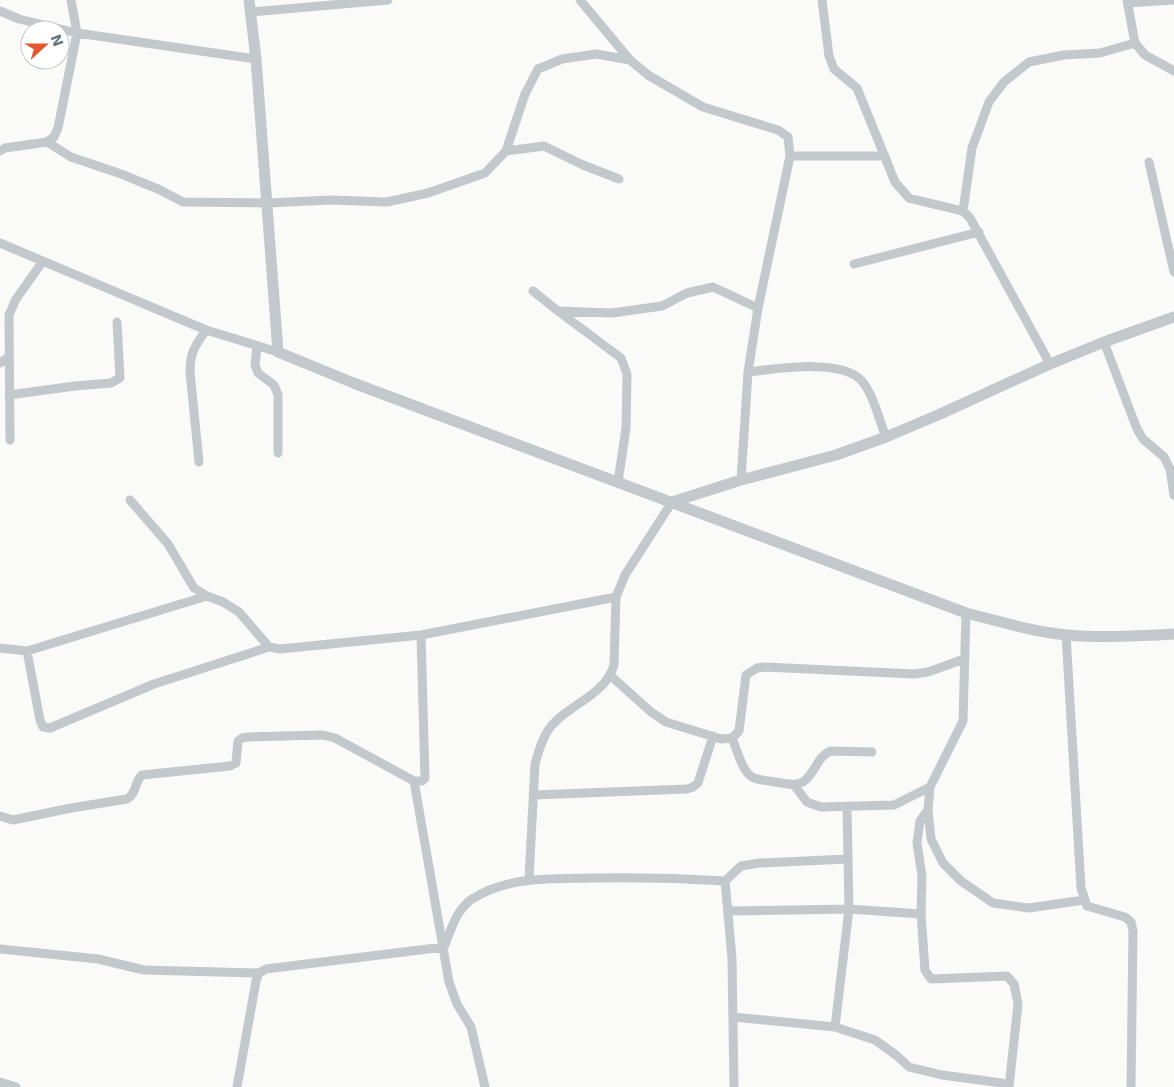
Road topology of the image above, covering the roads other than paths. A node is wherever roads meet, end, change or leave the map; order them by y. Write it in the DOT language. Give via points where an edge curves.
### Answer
graph roads {
  1 [pos="71,0"];
  2 [pos="249,0"];
  3 [pos="388,0"];
  4 [pos="580,0"];
  5 [pos="822,0"];
  6 [pos="1174,0"];
  7 [pos="1128,1"];
  8 [pos="0,11"];
  9 [pos="251,12"];
  10 [pos="77,32"];
  11 [pos="1135,43"];
  12 [pos="256,59"];
  13 [pos="630,60"];
  14 [pos="1174,71"];
  15 [pos="47,142"];
  16 [pos="0,151"];
  17 [pos="506,151"];
  18 [pos="790,156"];
  19 [pos="884,156"];
  20 [pos="1149,162"];
  21 [pos="619,179"];
  22 [pos="267,202"];
  23 [pos="963,211"];
  24 [pos="979,232"];
  25 [pos="0,243"];
  26 [pos="43,261"];
  27 [pos="854,264"];
  28 [pos="1174,272"];
  29 [pos="533,291"];
  30 [pos="758,308"];
  31 [pos="558,311"];
  32 [pos="1174,318"];
  33 [pos="117,322"];
  34 [pos="206,330"];
  35 [pos="1104,342"];
  36 [pos="257,346"];
  37 [pos="278,352"];
  38 [pos="10,357"];
  39 [pos="0,363"];
  40 [pos="1050,364"];
  41 [pos="748,372"];
  42 [pos="10,395"];
  43 [pos="886,437"];
  44 [pos="10,440"];
  45 [pos="278,453"];
  46 [pos="199,462"];
  47 [pos="741,480"];
  48 [pos="618,482"];
  49 [pos="1174,495"];
  50 [pos="130,500"];
  51 [pos="672,502"];
  52 [pos="207,596"];
  53 [pos="616,598"];
  54 [pos="966,613"];
  55 [pos="1174,634"];
  56 [pos="421,635"];
  57 [pos="1066,635"];
  58 [pos="270,647"];
  59 [pos="0,648"];
  60 [pos="27,652"];
  61 [pos="964,659"];
  62 [pos="611,676"];
  63 [pos="713,736"];
  64 [pos="732,738"];
  65 [pos="872,752"];
  66 [pos="414,781"];
  67 [pos="794,785"];
  68 [pos="930,787"];
  69 [pos="534,794"];
  70 [pos="847,806"];
  71 [pos="928,810"];
  72 [pos="0,816"];
  73 [pos="848,859"];
  74 [pos="529,879"];
  75 [pos="725,881"];
  76 [pos="1084,900"];
  77 [pos="849,909"];
  78 [pos="728,911"];
  79 [pos="921,914"];
  80 [pos="444,947"];
  81 [pos="0,949"];
  82 [pos="259,973"];
  83 [pos="733,1017"];
  84 [pos="835,1027"];
  85 [pos="0,1082"];
  86 [pos="16,1087"];
  87 [pos="237,1087"];
  88 [pos="485,1087"];
  89 [pos="734,1087"];
  90 [pos="1008,1087"];
  91 [pos="1131,1087"];
  1 -- 10 [label="street"];
  2 -- 9 [label="street"];
  3 -- 9 [label="street"];
  4 -- 13 [label="street"];
  5 -- 19 [label="street" via="829,56 834,69 857,88"];
  6 -- 7 [label="street"];
  7 -- 11 [label="street"];
  8 -- 10 [label="street" via="19,19"];
  9 -- 12 [label="street"];
  10 -- 12 [label="street"];
  10 -- 15 [label="street" via="58,128"];
  11 -- 14 [label="street" via="1145,55"];
  11 -- 23 [label="street" via="1100,52 1029,62 1004,82 989,102 972,148"];
  12 -- 22 [label="street"];
  13 -- 17 [label="street" via="596,54 562,59 538,69 525,94"];
  13 -- 18 [label="street" via="648,75 703,107 778,130 788,137"];
  15 -- 16 [label="street"];
  15 -- 22 [label="street" via="71,157 158,189 183,202"];
  17 -- 21 [label="street" via="544,146"];
  17 -- 22 [label="street" via="485,173 428,193 387,202"];
  18 -- 19 [label="street"];
  18 -- 30 [label="street"];
  19 -- 23 [label="street" via="895,182 909,198"];
  20 -- 28 [label="street"];
  22 -- 37 [label="street"];
  23 -- 24 [label="street"];
  24 -- 27 [label="street"];
  24 -- 40 [label="street"];
  25 -- 26 [label="street"];
  26 -- 34 [label="street"];
  26 -- 38 [label="street" via="16,299 9,315"];
  29 -- 31 [label="street"];
  30 -- 31 [label="street" via="713,287 687,292 662,306 612,313"];
  30 -- 41 [label="street"];
  31 -- 48 [label="street" via="621,358 627,374 626,428"];
  32 -- 35 [label="street"];
  33 -- 42 [label="street" via="120,378 116,381"];
  34 -- 36 [label="street"];
  34 -- 46 [label="street" via="190,357"];
  35 -- 40 [label="street"];
  35 -- 49 [label="street" via="1137,429 1170,469"];
  36 -- 37 [label="street"];
  36 -- 45 [label="street" via="255,365 258,373 274,385 278,395"];
  37 -- 48 [label="street"];
  38 -- 39 [label="street"];
  38 -- 42 [label="street"];
  40 -- 43 [label="street"];
  41 -- 43 [label="street" via="808,366 836,368 850,374 860,379 868,390"];
  41 -- 47 [label="street"];
  42 -- 44 [label="street"];
  43 -- 47 [label="street" via="836,455"];
  47 -- 51 [label="street"];
  48 -- 51 [label="street"];
  50 -- 52 [label="street" via="168,544 194,588"];
  51 -- 53 [label="street" via="625,575"];
  51 -- 54 [label="street"];
  52 -- 58 [label="street" via="239,612"];
  52 -- 60 [label="street"];
  53 -- 56 [label="street"];
  53 -- 62 [label="street"];
  54 -- 57 [label="street"];
  54 -- 61 [label="street"];
  55 -- 57 [label="street"];
  56 -- 58 [label="street" via="280,649"];
  56 -- 66 [label="street" via="425,778"];
  57 -- 76 [label="street"];
  58 -- 60 [label="street" via="154,684 50,728 43,727 40,720"];
  59 -- 60 [label="street"];
  61 -- 64 [label="street" via="914,674 757,668 746,675 739,731"];
  61 -- 68 [label="street" via="963,721"];
  62 -- 63 [label="street" via="666,722"];
  62 -- 69 [label="street" via="553,723 540,746 535,764"];
  63 -- 64 [label="street"];
  63 -- 69 [label="street" via="698,783 687,789"];
  64 -- 67 [label="street" via="745,770 753,778"];
  65 -- 67 [label="street" via="826,753 810,776"];
  66 -- 72 [label="street" via="335,738 323,735 248,737 238,741 236,763 142,775 137,778 133,794 127,799 13,820"];
  66 -- 80 [label="street"];
  67 -- 70 [label="street" via="807,802 821,807"];
  68 -- 70 [label="street" via="894,805"];
  68 -- 71 [label="street"];
  69 -- 74 [label="street"];
  70 -- 73 [label="street"];
  71 -- 76 [label="street" via="931,838 943,863 961,881 993,903 1029,908"];
  71 -- 79 [label="street" via="920,821 917,844 922,876"];
  73 -- 75 [label="street" via="741,866"];
  73 -- 77 [label="street"];
  74 -- 75 [label="street" via="655,877"];
  74 -- 80 [label="street" via="472,899 456,915"];
  75 -- 78 [label="street"];
  76 -- 91 [label="street" via="1087,906 1125,916 1131,922"];
  77 -- 78 [label="street"];
  77 -- 79 [label="street"];
  77 -- 84 [label="street"];
  78 -- 83 [label="street"];
  79 -- 90 [label="street" via="925,970 931,979 1007,976 1014,984 1018,1004"];
  80 -- 82 [label="street" via="266,969"];
  80 -- 88 [label="street" via="449,982 456,1004 471,1027"];
  81 -- 82 [label="street" via="98,959 144,970"];
  82 -- 87 [label="street"];
  83 -- 84 [label="street"];
  83 -- 89 [label="street"];
  84 -- 90 [label="street" via="875,1040 909,1067 1002,1083"];
  85 -- 86 [label="street"];
}
